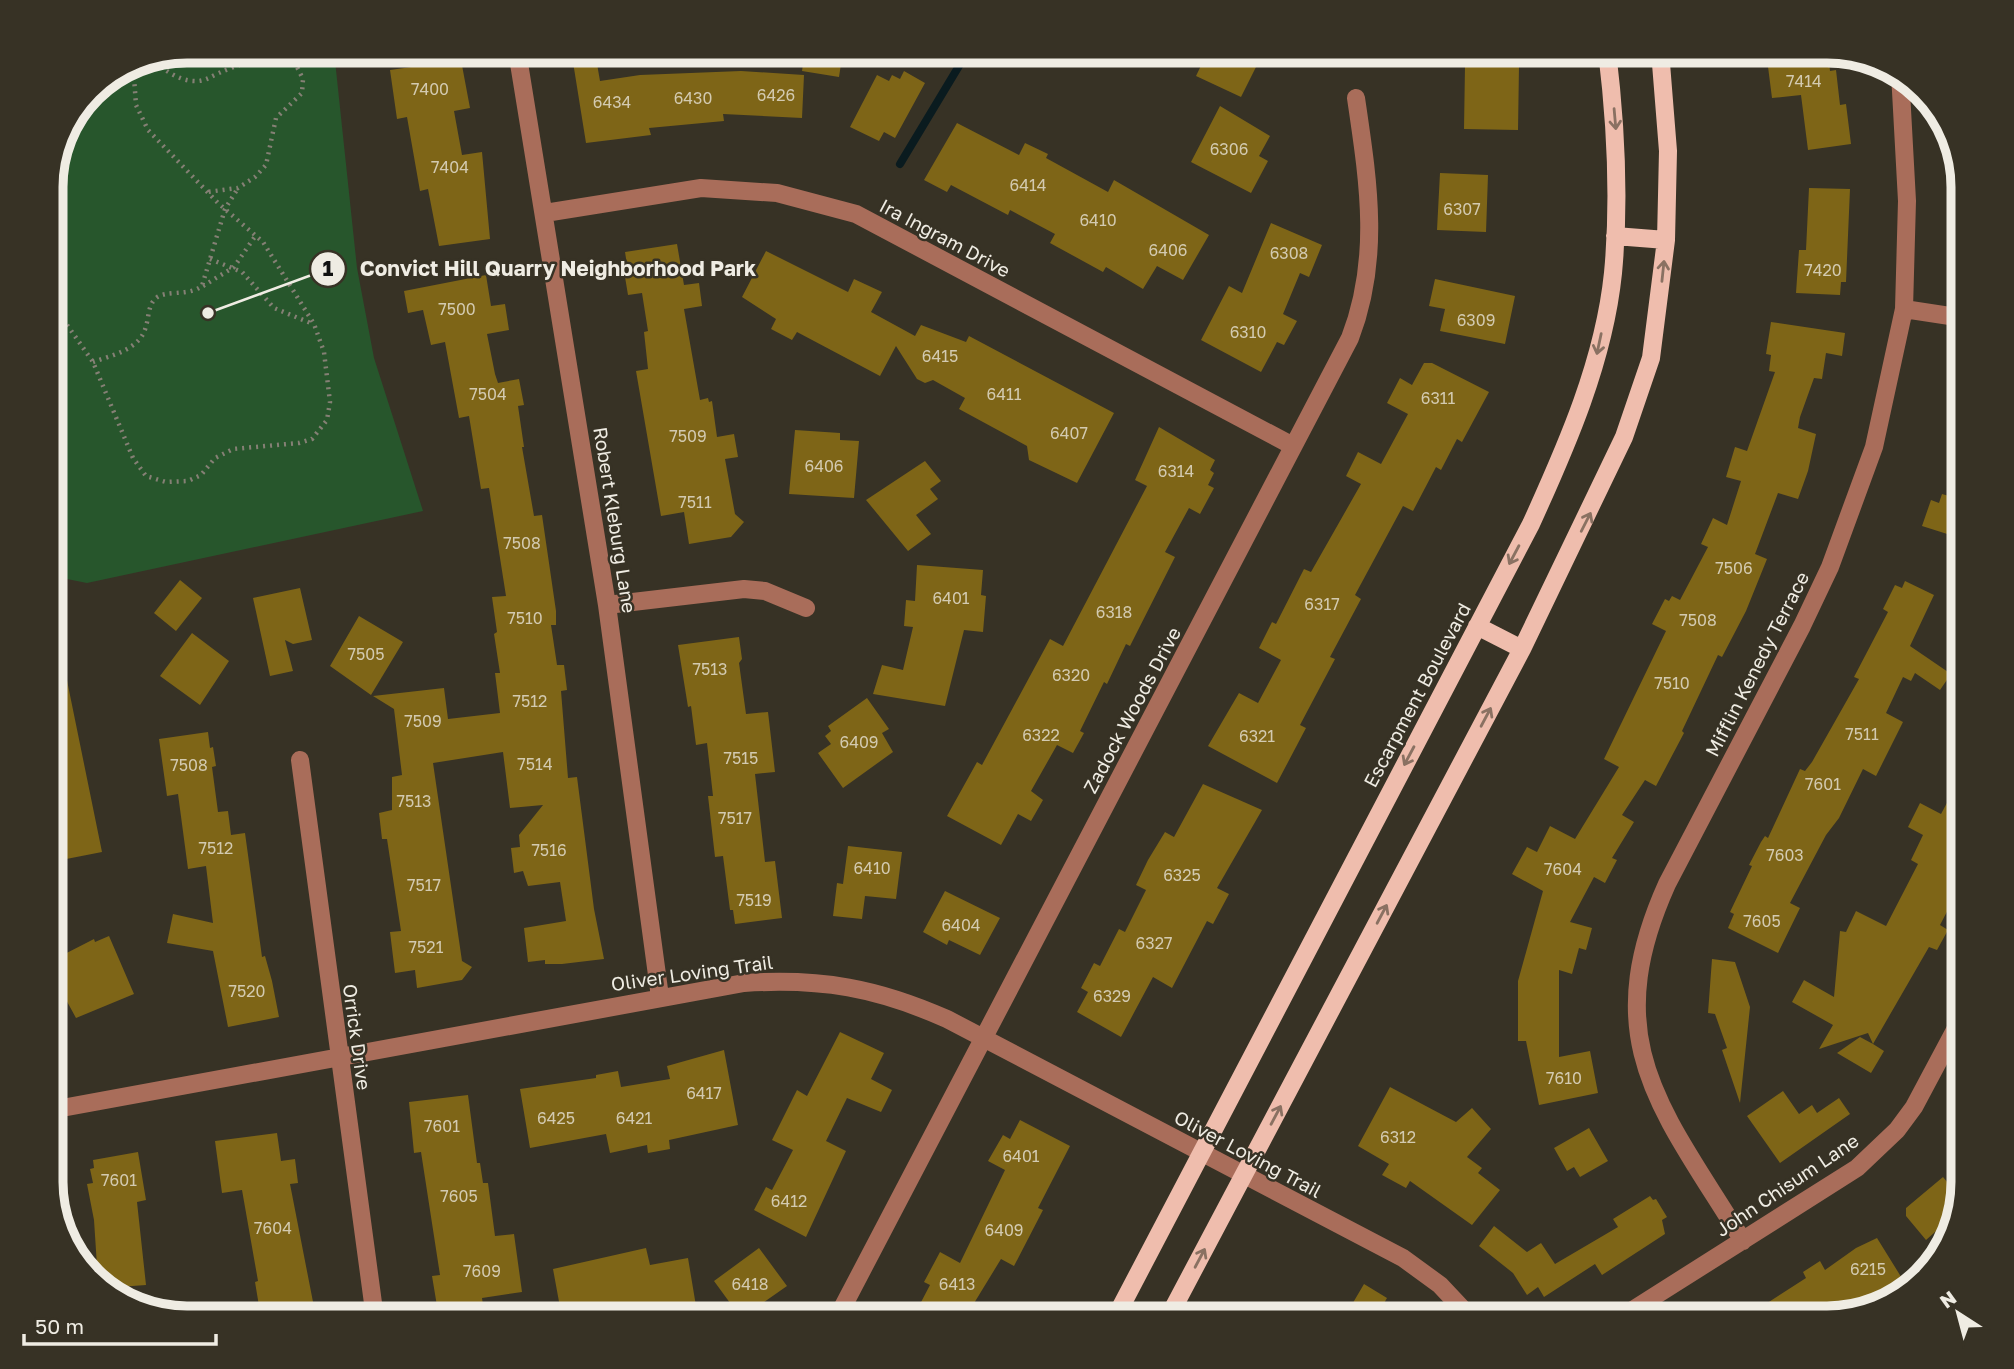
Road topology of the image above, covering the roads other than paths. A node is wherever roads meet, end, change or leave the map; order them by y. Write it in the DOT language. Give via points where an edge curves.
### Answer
graph roads {
  1 [pos="519,63"];
  2 [pos="1608,63"];
  3 [pos="1661,63"];
  4 [pos="1901,88"];
  5 [pos="1356,98"];
  6 [pos="545,213"];
  7 [pos="1615,236"];
  8 [pos="1666,240"];
  9 [pos="1904,309"];
  10 [pos="1951,316"];
  11 [pos="1293,446"];
  12 [pos="607,605"];
  13 [pos="806,608"];
  14 [pos="1477,626"];
  15 [pos="1522,649"];
  16 [pos="300,760"];
  17 [pos="660,997"];
  18 [pos="982,1038"];
  19 [pos="1951,1038"];
  20 [pos="339,1058"];
  21 [pos="63,1108"];
  22 [pos="1200,1152"];
  23 [pos="1245,1175"];
  24 [pos="1743,1241"];
  25 [pos="372,1306"];
  26 [pos="843,1306"];
  27 [pos="1121,1306"];
  28 [pos="1174,1306"];
  29 [pos="1459,1306"];
  30 [pos="1639,1306"];
  1 -- 6 [label="street, Robert Kleburg Lane"];
  2 -- 7 [label="main road, Escarpment Boulevard, one-way" via="1616,123"];
  3 -- 8 [label="main road" via="1668,151"];
  4 -- 9 [label="street, Mifflin Kenedy Terrace" via="1907,201"];
  5 -- 11 [label="street, Zadock Woods Drive" via="1371,218 1367,284 1350,338"];
  6 -- 11 [label="street, Ira Ingram Drive" via="701,188 777,193 856,214"];
  6 -- 12 [label="street, Robert Kleburg Lane"];
  7 -- 8 [label="main road"];
  7 -- 14 [label="main road, Escarpment Boulevard, one-way" via="1613,275 1597,356 1567,446"];
  15 -- 8 [label="main road, one-way" via="1624,437 1651,358"];
  9 -- 10 [label="street"];
  9 -- 24 [label="street, Mifflin Kenedy Terrace" via="1874,447 1830,567 1667,884 1639,965 1636,1027 1651,1086"];
  11 -- 18 [label="street, Zadock Woods Drive"];
  12 -- 13 [label="street" via="744,589 765,591"];
  12 -- 17 [label="street, Robert Kleburg Lane"];
  14 -- 15 [label="main road"];
  14 -- 22 [label="main road, Escarpment Boulevard, one-way"];
  23 -- 15 [label="main road, one-way"];
  16 -- 20 [label="street, Orrick Drive"];
  17 -- 18 [label="street, Oliver Loving Trail" via="744,983 820,982 911,1003"];
  17 -- 20 [label="street, Oliver Loving Trail"];
  18 -- 22 [label="street, Oliver Loving Trail"];
  18 -- 26 [label="street, Zadock Woods Drive"];
  19 -- 24 [label="street, John Chisum Lane" via="1914,1107 1879,1148 1857,1168"];
  20 -- 21 [label="street, Oliver Loving Trail"];
  20 -- 25 [label="street, Orrick Drive"];
  22 -- 23 [label="street, Oliver Loving Trail"];
  22 -- 27 [label="main road, Escarpment Boulevard"];
  28 -- 23 [label="main road, one-way"];
  23 -- 29 [label="street, Oliver Loving Trail" via="1424,1271"];
  24 -- 30 [label="street, John Chisum Lane"];
}
